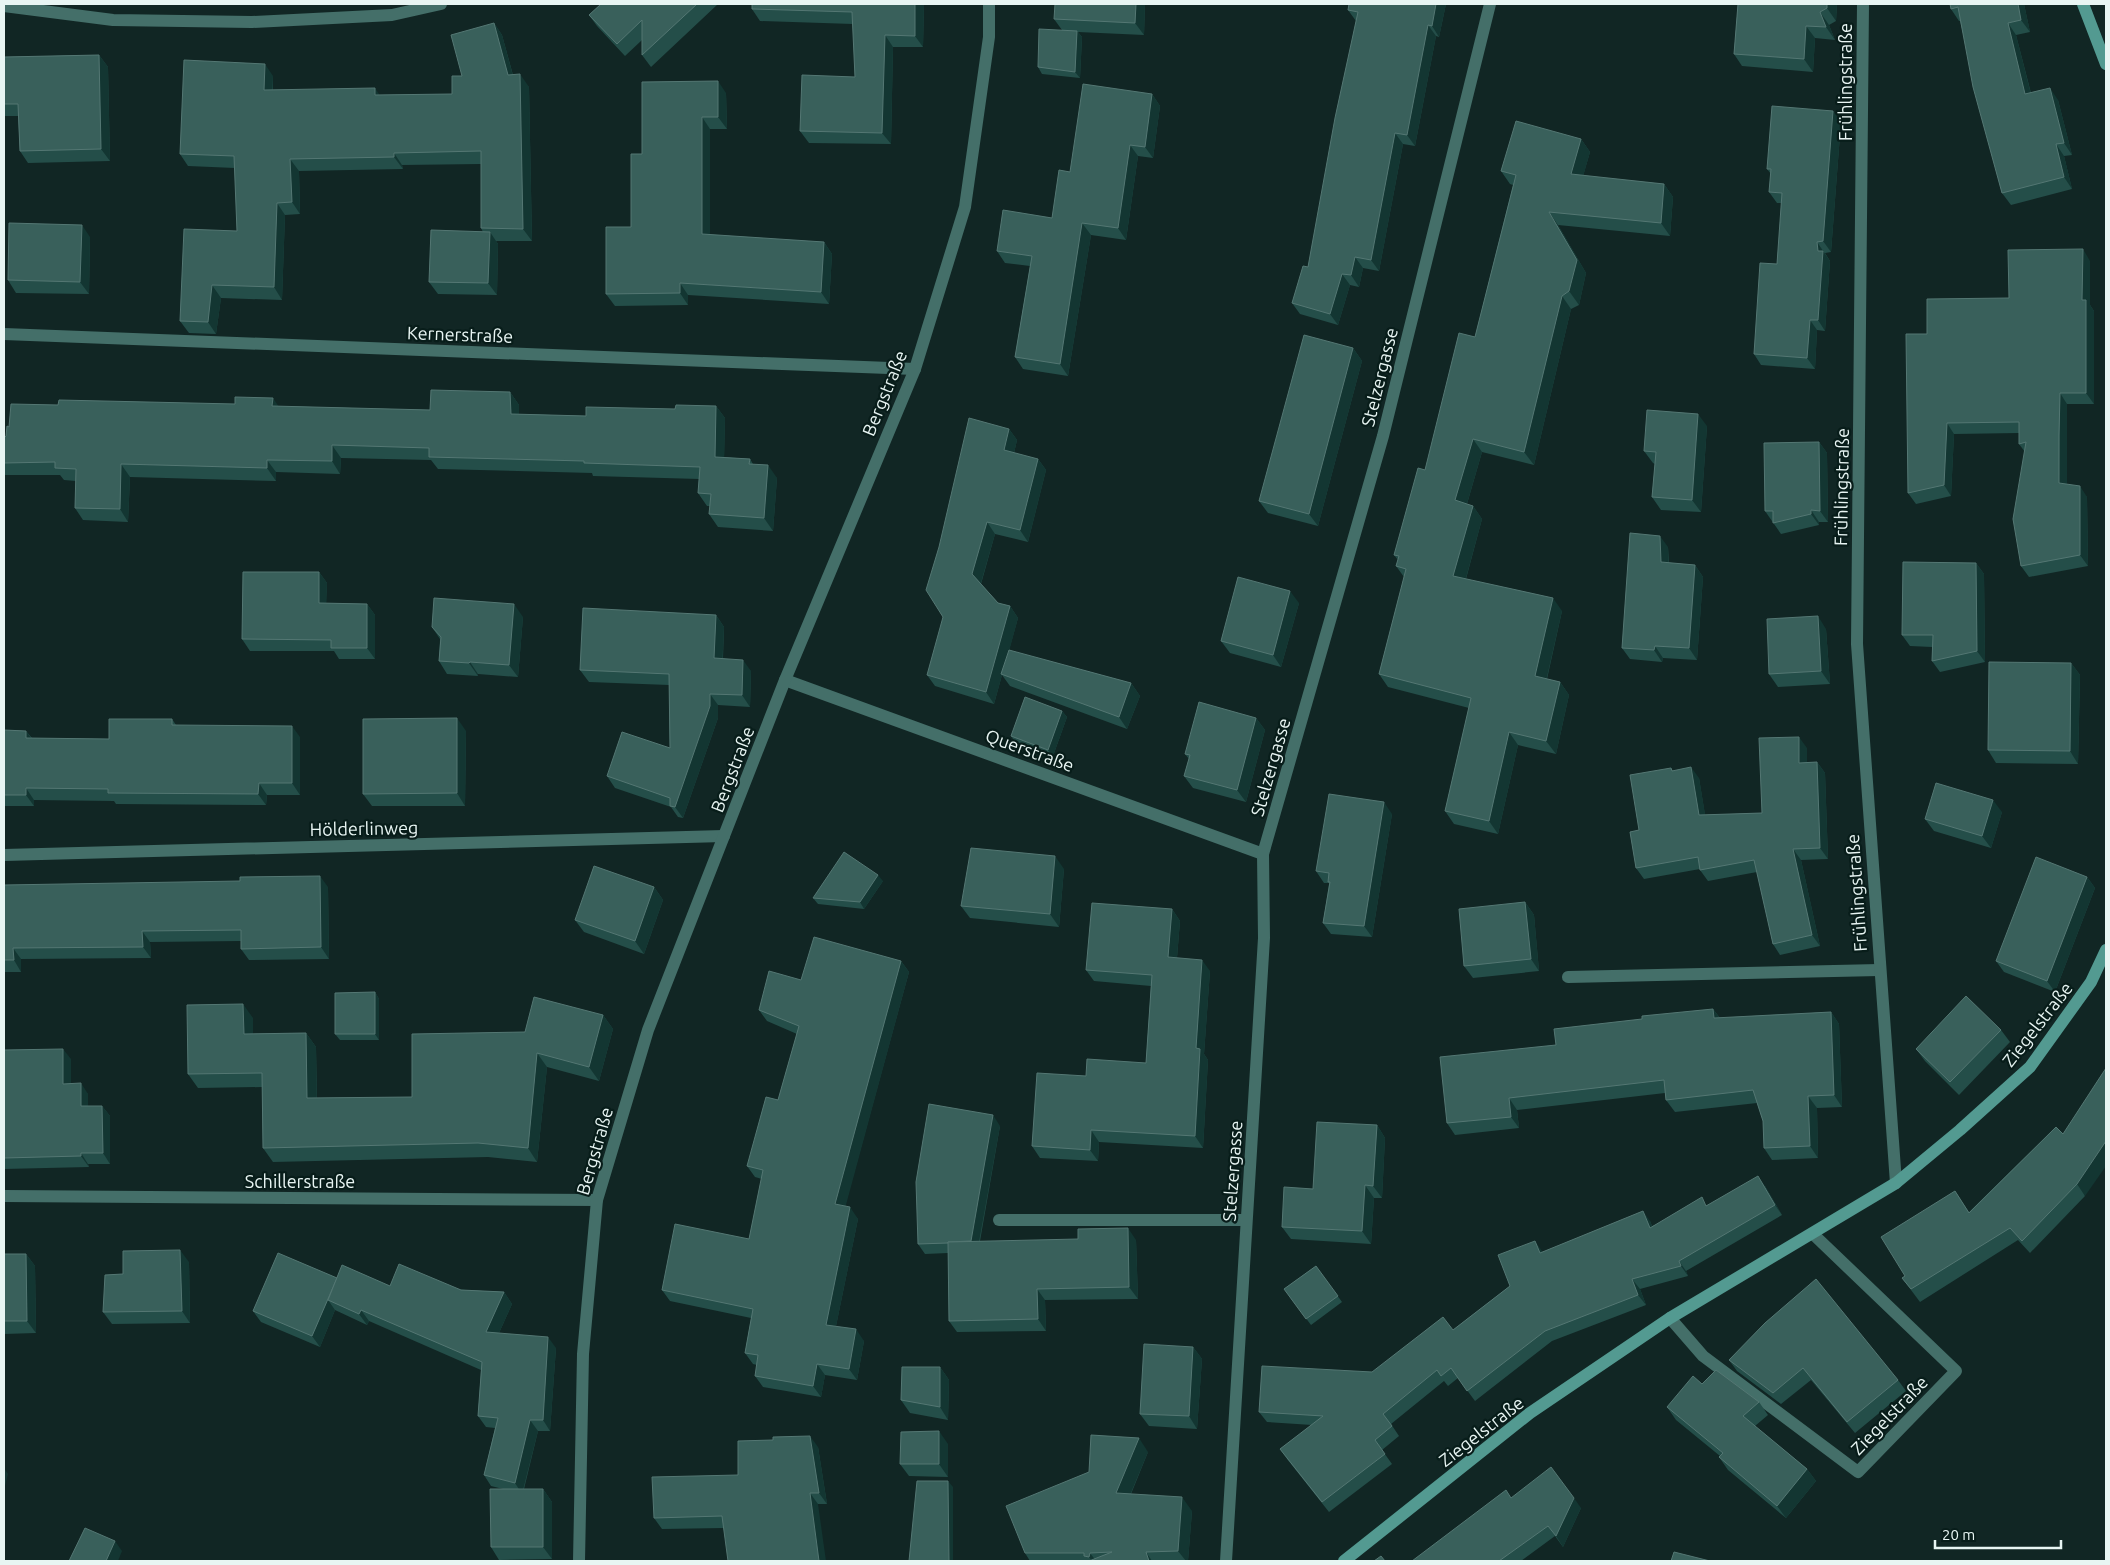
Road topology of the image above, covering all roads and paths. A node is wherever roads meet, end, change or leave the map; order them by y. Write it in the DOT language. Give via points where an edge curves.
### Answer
graph roads {
  1 [pos="441,4"];
  2 [pos="989,4"];
  3 [pos="1490,4"];
  4 [pos="1863,4"];
  5 [pos="2083,4"];
  6 [pos="4,6"];
  7 [pos="2106,64"];
  8 [pos="4,334"];
  9 [pos="914,369"];
  10 [pos="785,680"];
  11 [pos="724,836"];
  12 [pos="1263,854"];
  13 [pos="4,855"];
  14 [pos="2106,950"];
  15 [pos="1879,970"];
  16 [pos="1568,977"];
  17 [pos="1896,1183"];
  18 [pos="4,1196"];
  19 [pos="597,1200"];
  20 [pos="999,1220"];
  21 [pos="1246,1220"];
  22 [pos="1813,1234"];
  23 [pos="1670,1318"];
  24 [pos="579,1561"];
  25 [pos="1226,1561"];
  26 [pos="1344,1561"];
  1 -- 6 [label="street" via="392,15 252,22 113,20"];
  2 -- 9 [label="street, Bergstraße" via="989,37 965,207"];
  3 -- 12 [label="street, Stelzergasse" via="1383,436"];
  4 -- 15 [label="street, Frühlingstraße" via="1857,644"];
  5 -- 7 [label="street"];
  8 -- 9 [label="street, Kernerstraße"];
  9 -- 10 [label="street, Bergstraße"];
  10 -- 11 [label="street, Bergstraße"];
  10 -- 12 [label="street, Querstraße"];
  11 -- 13 [label="street, Hölderlinweg"];
  11 -- 19 [label="street, Bergstraße" via="648,1030"];
  12 -- 21 [label="street, Stelzergasse" via="1264,938"];
  14 -- 17 [label="street, Ziegelstraße" via="2091,982 2030,1066"];
  15 -- 16 [label="street, Frühlingstraße"];
  15 -- 17 [label="street, Frühlingstraße"];
  17 -- 22 [label="street, Ziegelstraße"];
  18 -- 19 [label="street, Schillerstraße"];
  19 -- 24 [label="street, Bergstraße" via="583,1354"];
  20 -- 21 [label="street"];
  21 -- 25 [label="street, Stelzergasse"];
  22 -- 23 [label="street, Ziegelstraße"];
  22 -- 23 [label="street, Ziegelstraße" via="1956,1371 1858,1472 1703,1356"];
  23 -- 26 [label="street, Ziegelstraße" via="1530,1414"];
}
